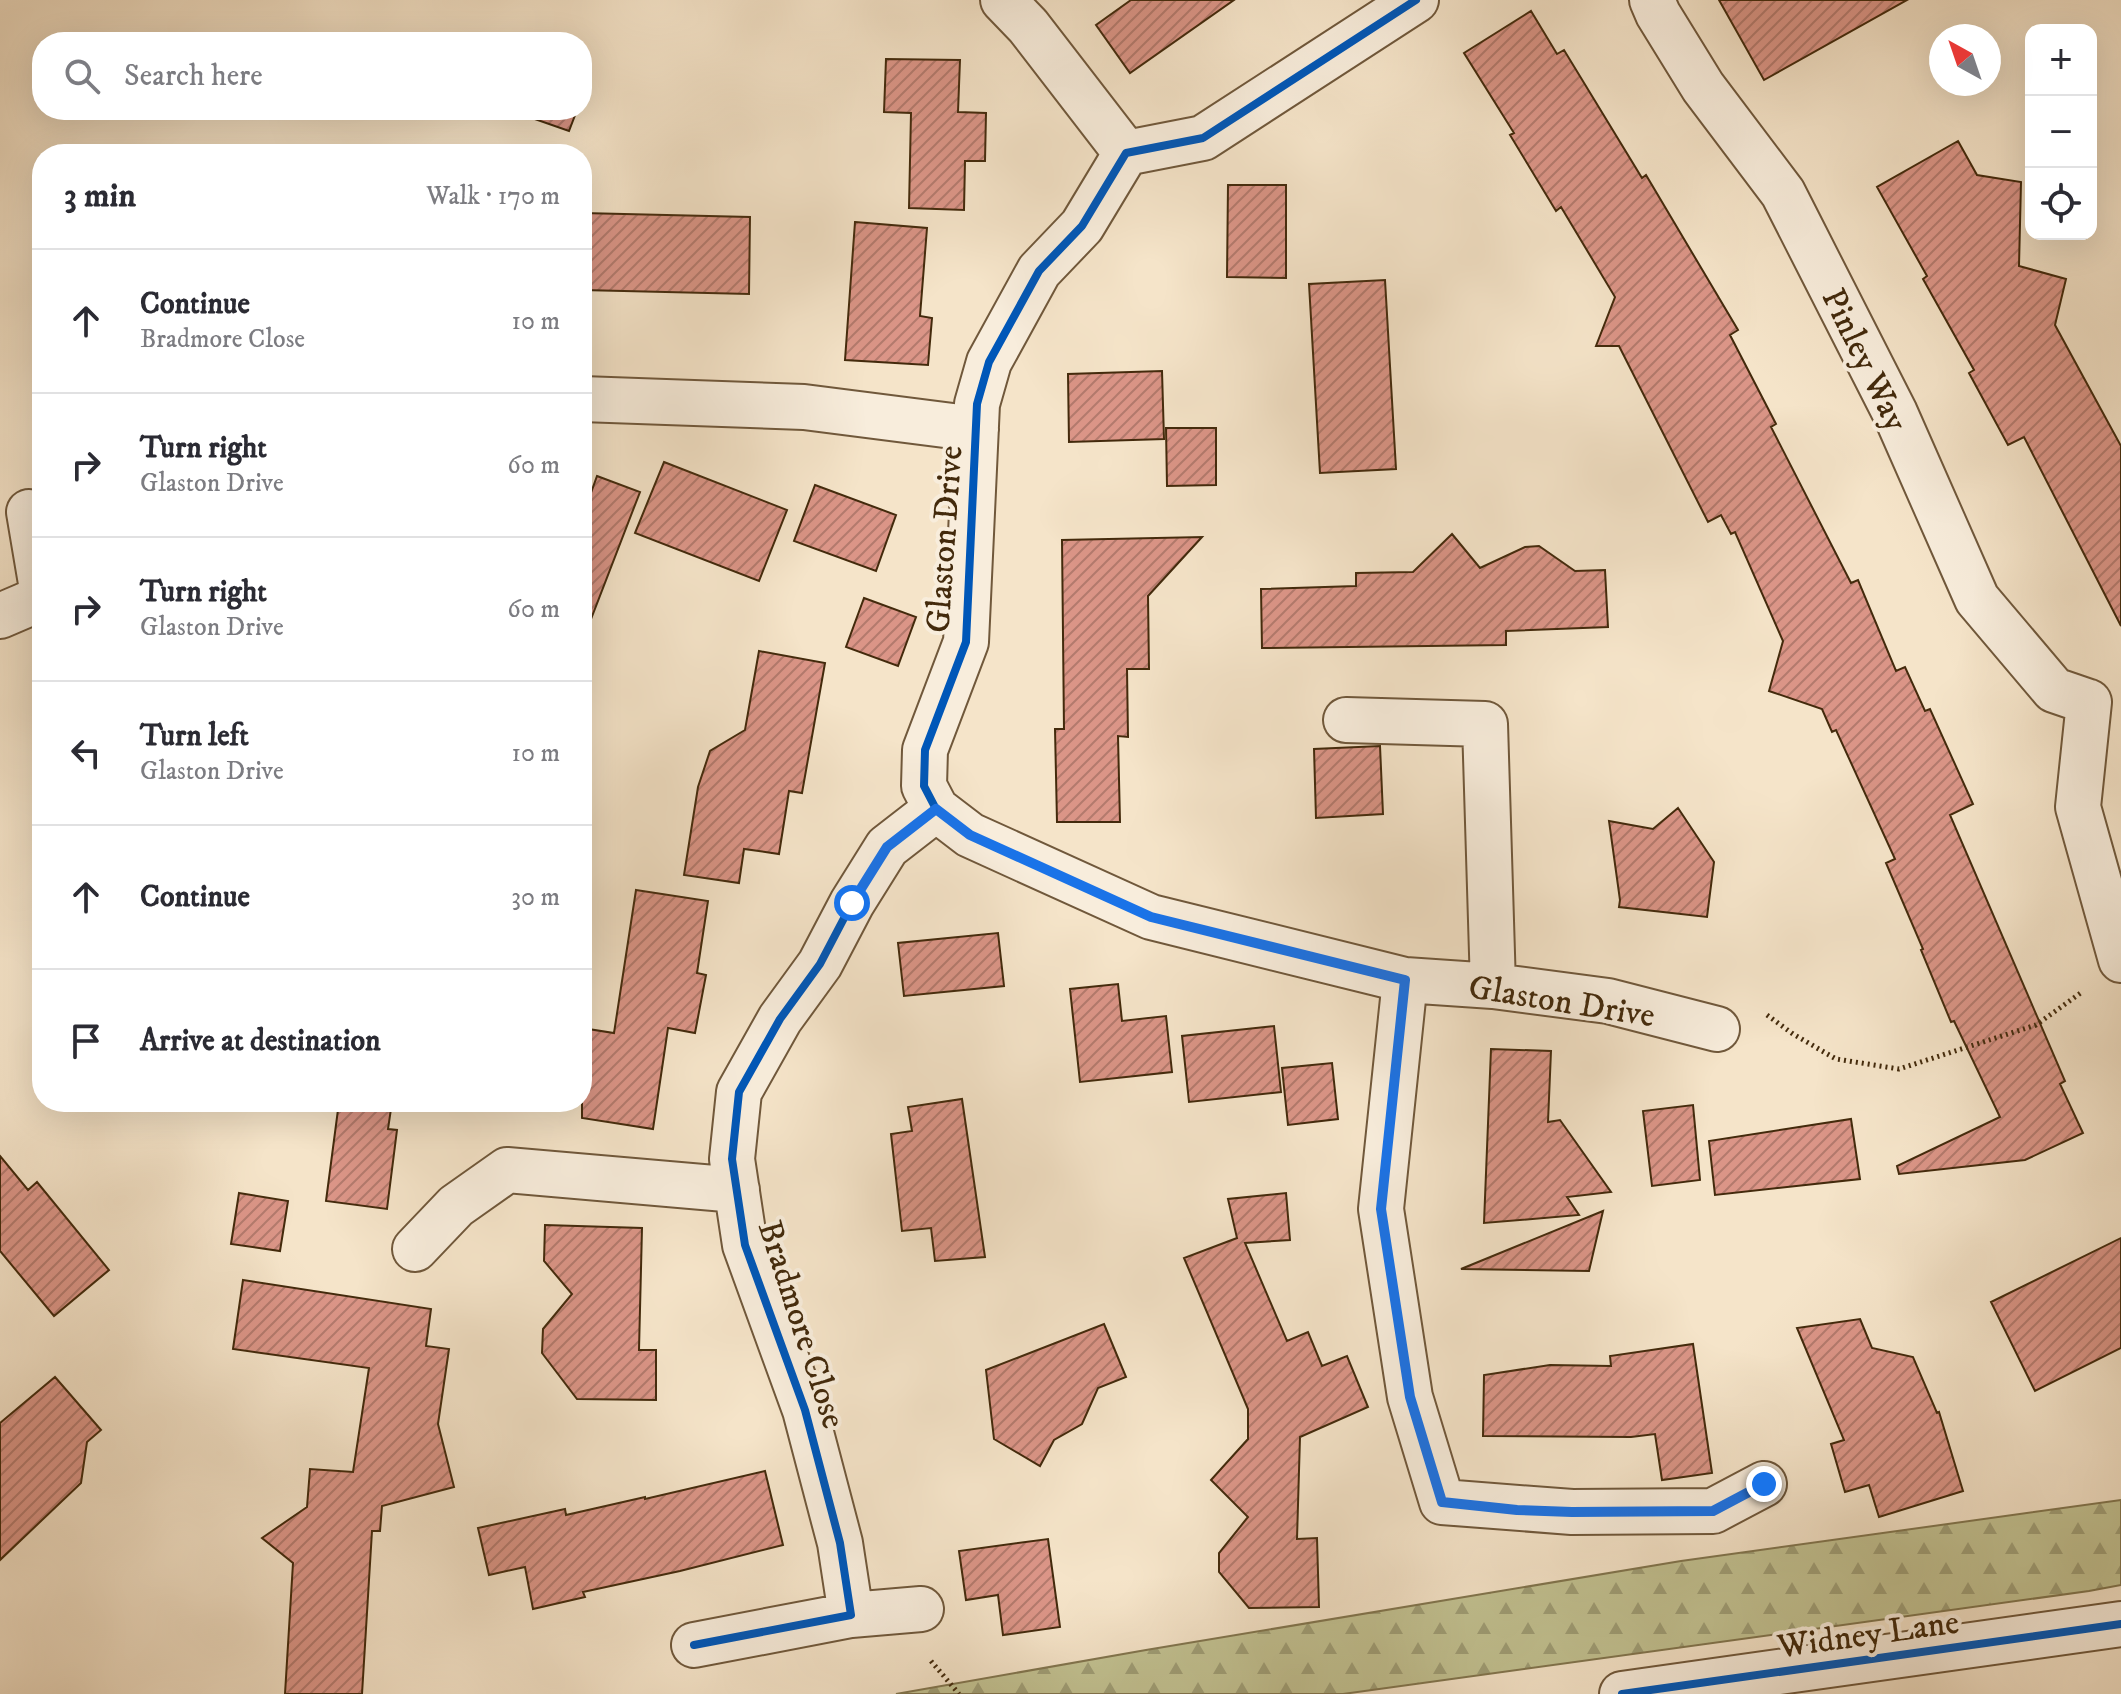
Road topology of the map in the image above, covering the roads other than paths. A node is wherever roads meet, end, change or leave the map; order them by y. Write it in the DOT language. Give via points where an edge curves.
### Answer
graph roads {
  1 [pos="1003,0"];
  2 [pos="1416,0"];
  3 [pos="1652,0"];
  4 [pos="1126,153"];
  5 [pos="592,399"];
  6 [pos="976,429"];
  7 [pos="29,512"];
  8 [pos="32,530"];
  9 [pos="32,602"];
  10 [pos="0,616"];
  11 [pos="2105,698"];
  12 [pos="1346,720"];
  13 [pos="936,809"];
  14 [pos="2120,957"];
  15 [pos="1405,980"];
  16 [pos="1493,986"];
  17 [pos="1717,1029"];
  18 [pos="737,1190"];
  19 [pos="415,1249"];
  20 [pos="1764,1484"];
  21 [pos="921,1609"];
  22 [pos="851,1615"];
  23 [pos="2121,1624"];
  24 [pos="694,1645"];
  25 [pos="1622,1694"];
  1 -- 4 [label="street"];
  2 -- 4 [label="street" via="1203,138"];
  3 -- 11 [label="street, Pinley Way" via="1703,87 1783,193 1895,413 1977,599 2054,690"];
  4 -- 6 [label="street, Glaston Drive" via="1082,226 1039,271 1017,310 989,362"];
  5 -- 6 [label="street" via="804,407"];
  6 -- 13 [label="street, Glaston Drive" via="966,642 925,750 924,786"];
  7 -- 8 [label="street"];
  9 -- 10 [label="street"];
  11 -- 14 [label="street" via="2078,807"];
  12 -- 16 [label="street" via="1485,724"];
  13 -- 15 [label="street, Glaston Drive" via="970,835 1151,917"];
  13 -- 18 [label="street, Bradmore Close" via="887,847 739,1092 732,1159"];
  15 -- 16 [label="street, Glaston Drive"];
  15 -- 20 [label="street" via="1381,1209 1410,1397 1442,1502 1517,1510 1713,1511"];
  16 -- 17 [label="street, Glaston Drive" via="1608,1001"];
  18 -- 19 [label="street" via="507,1170 456,1206"];
  18 -- 22 [label="street, Bradmore Close" via="745,1245 805,1410 840,1543"];
  21 -- 22 [label="street"];
  22 -- 24 [label="street"];
  23 -- 25 [label="street, Widney Lane"];
}
